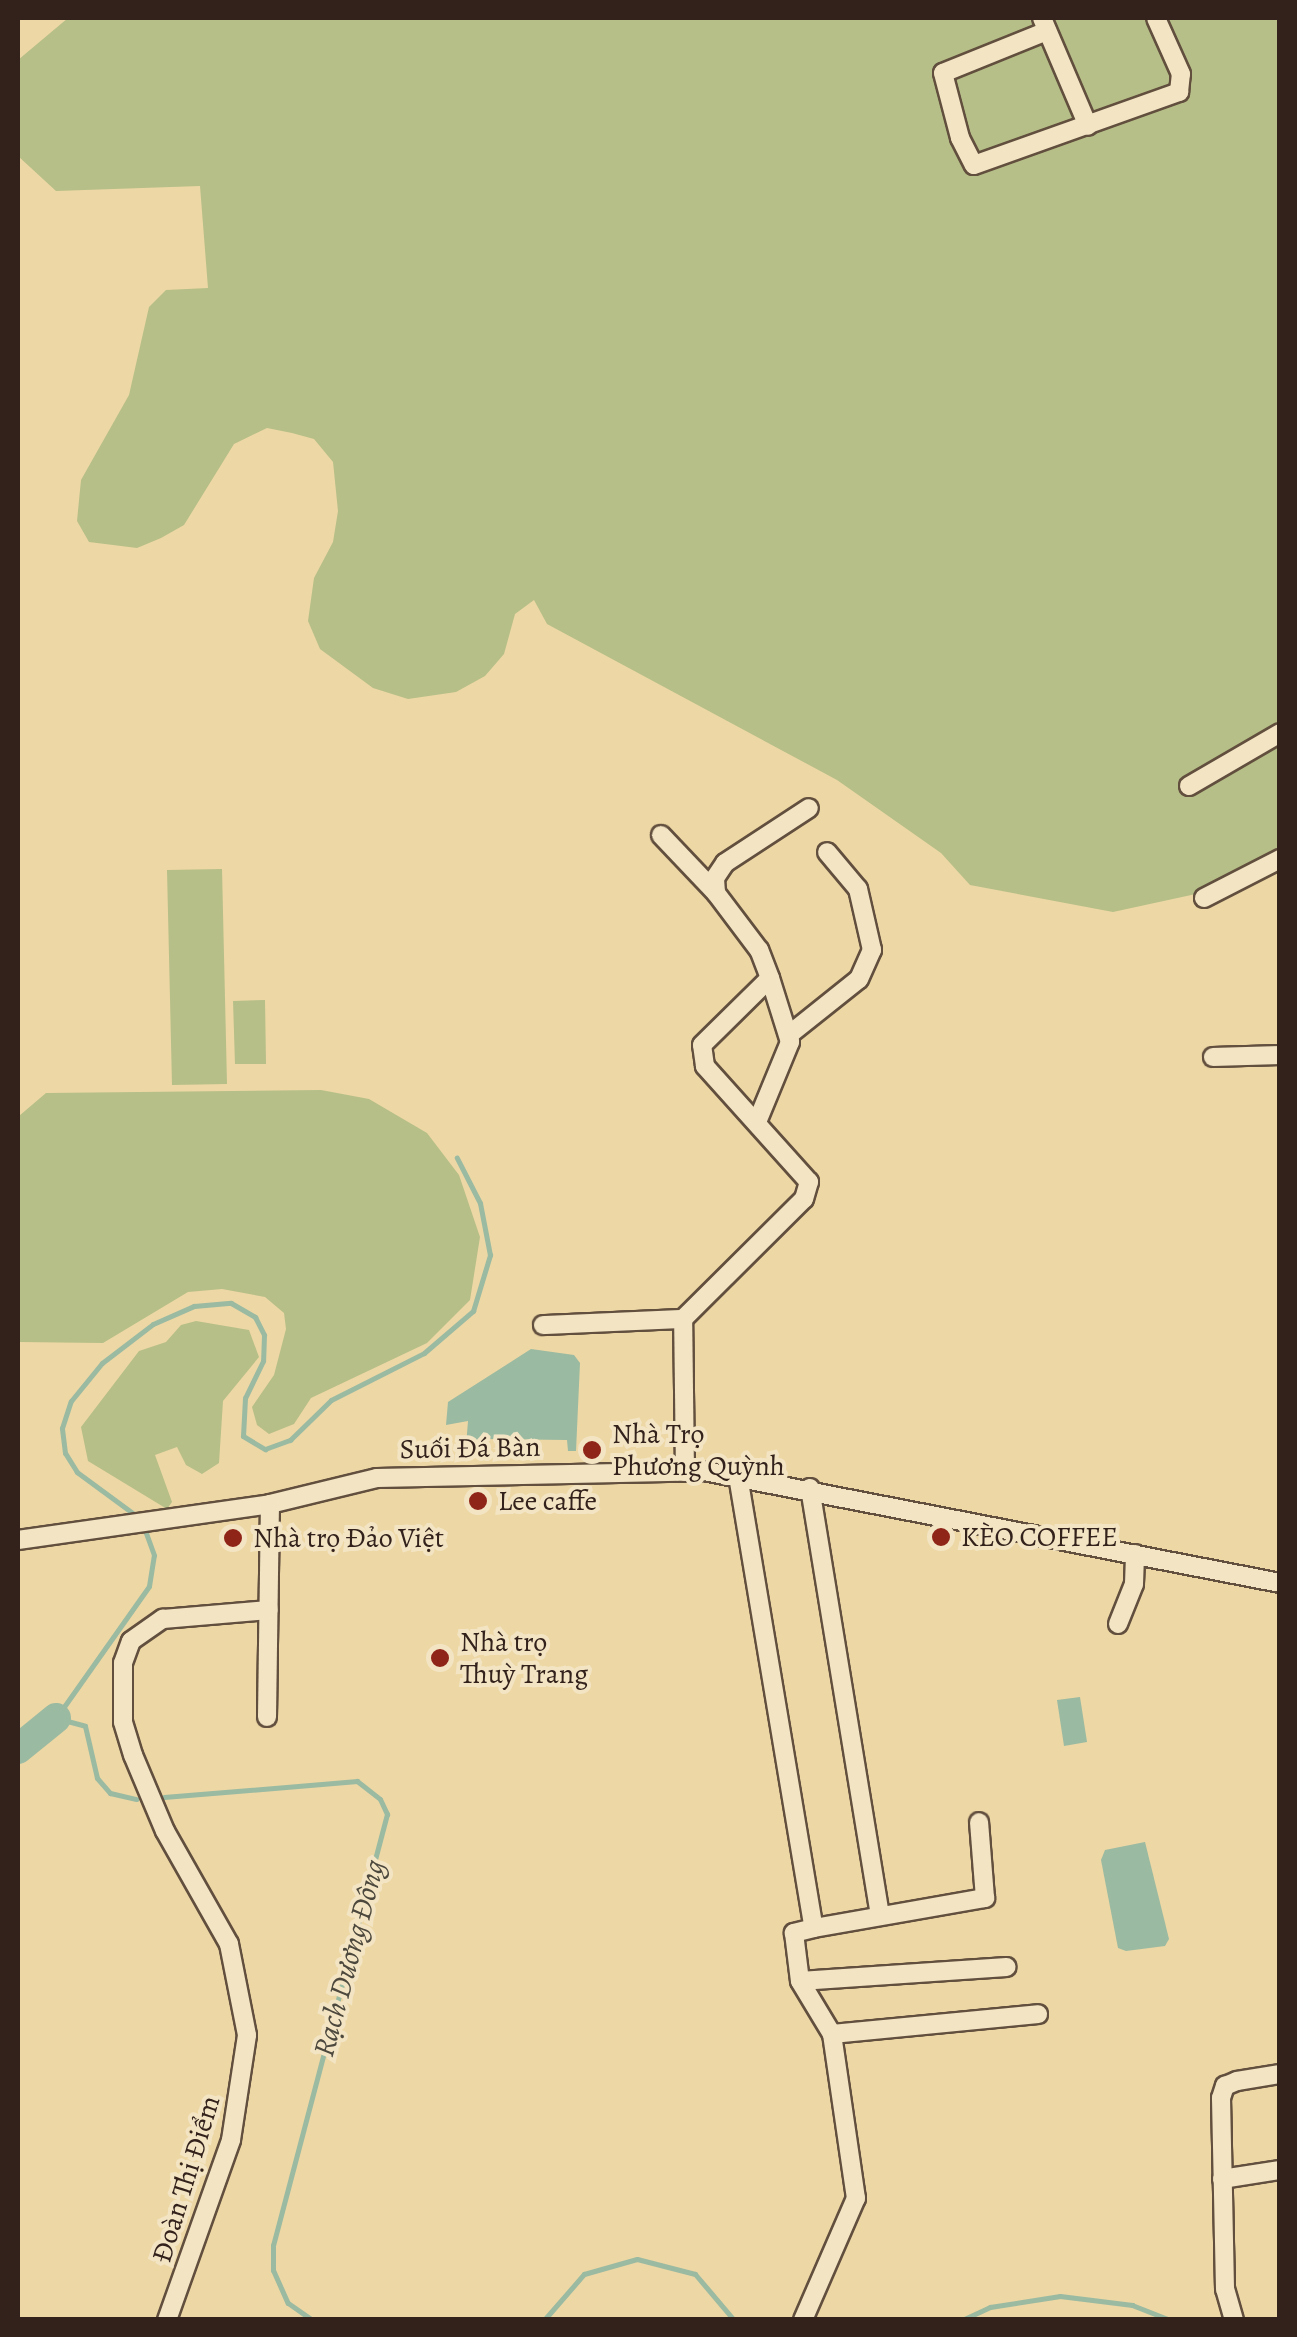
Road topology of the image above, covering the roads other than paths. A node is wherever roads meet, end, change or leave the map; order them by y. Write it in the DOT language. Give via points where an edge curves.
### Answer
graph roads {
  1 [pos="1156,18"];
  2 [pos="1045,24"];
  3 [pos="1088,126"];
  4 [pos="1280,734"];
  5 [pos="1189,786"];
  6 [pos="809,808"];
  7 [pos="660,836"];
  8 [pos="828,852"];
  9 [pos="1280,859"];
  10 [pos="716,893"];
  11 [pos="1204,898"];
  12 [pos="770,978"];
  13 [pos="790,1034"];
  14 [pos="1280,1055"];
  15 [pos="1213,1057"];
  16 [pos="757,1122"];
  17 [pos="683,1318"];
  18 [pos="544,1325"];
  19 [pos="685,1472"];
  20 [pos="738,1476"];
  21 [pos="810,1488"];
  22 [pos="270,1504"];
  23 [pos="18,1540"];
  24 [pos="1135,1554"];
  25 [pos="1280,1583"];
  26 [pos="269,1610"];
  27 [pos="1118,1624"];
  28 [pos="268,1717"];
  29 [pos="979,1822"];
  30 [pos="880,1916"];
  31 [pos="814,1928"];
  32 [pos="1008,1967"];
  33 [pos="800,1981"];
  34 [pos="1038,2014"];
  35 [pos="832,2034"];
  36 [pos="1280,2074"];
  37 [pos="1280,2170"];
  38 [pos="1222,2179"];
  39 [pos="168,2320"];
  40 [pos="803,2320"];
  41 [pos="1234,2320"];
  1 -- 3 [label="street" via="1183,88"];
  2 -- 3 [label="street"];
  2 -- 3 [label="street" via="943,73 964,148 978,166"];
  4 -- 5 [label="street"];
  6 -- 10 [label="street" via="725,863 715,878"];
  7 -- 10 [label="street"];
  8 -- 13 [label="street" via="858,889 872,950 859,980"];
  9 -- 11 [label="street"];
  10 -- 12 [label="street" via="759,950"];
  12 -- 13 [label="street"];
  12 -- 16 [label="street" via="702,1045 705,1066"];
  13 -- 16 [label="street"];
  14 -- 15 [label="street"];
  16 -- 17 [label="street" via="806,1174 808,1190"];
  17 -- 18 [label="street"];
  17 -- 19 [label="street"];
  19 -- 20 [label="street, Suối Đá Bàn"];
  19 -- 22 [label="street, Suối Đá Bàn" via="377,1478"];
  20 -- 21 [label="street, Suối Đá Bàn"];
  20 -- 31 [label="street"];
  21 -- 24 [label="street, Suối Đá Bàn"];
  21 -- 30 [label="street"];
  22 -- 23 [label="street, Suối Đá Bàn"];
  22 -- 26 [label="street"];
  24 -- 25 [label="street, Suối Đá Bàn"];
  24 -- 27 [label="street" via="1134,1584"];
  26 -- 28 [label="street"];
  26 -- 39 [label="street, Đoàn Thị Điểm" via="163,1619 131,1641 122,1663 123,1722 166,1831 229,1944 247,2034 231,2140"];
  29 -- 30 [label="street" via="985,1898"];
  30 -- 31 [label="street"];
  31 -- 33 [label="street" via="794,1933"];
  32 -- 33 [label="street"];
  33 -- 35 [label="street"];
  34 -- 35 [label="street"];
  35 -- 40 [label="street" via="856,2198"];
  36 -- 38 [label="street" via="1225,2086"];
  37 -- 38 [label="street"];
  38 -- 41 [label="street" via="1225,2289"];
}
